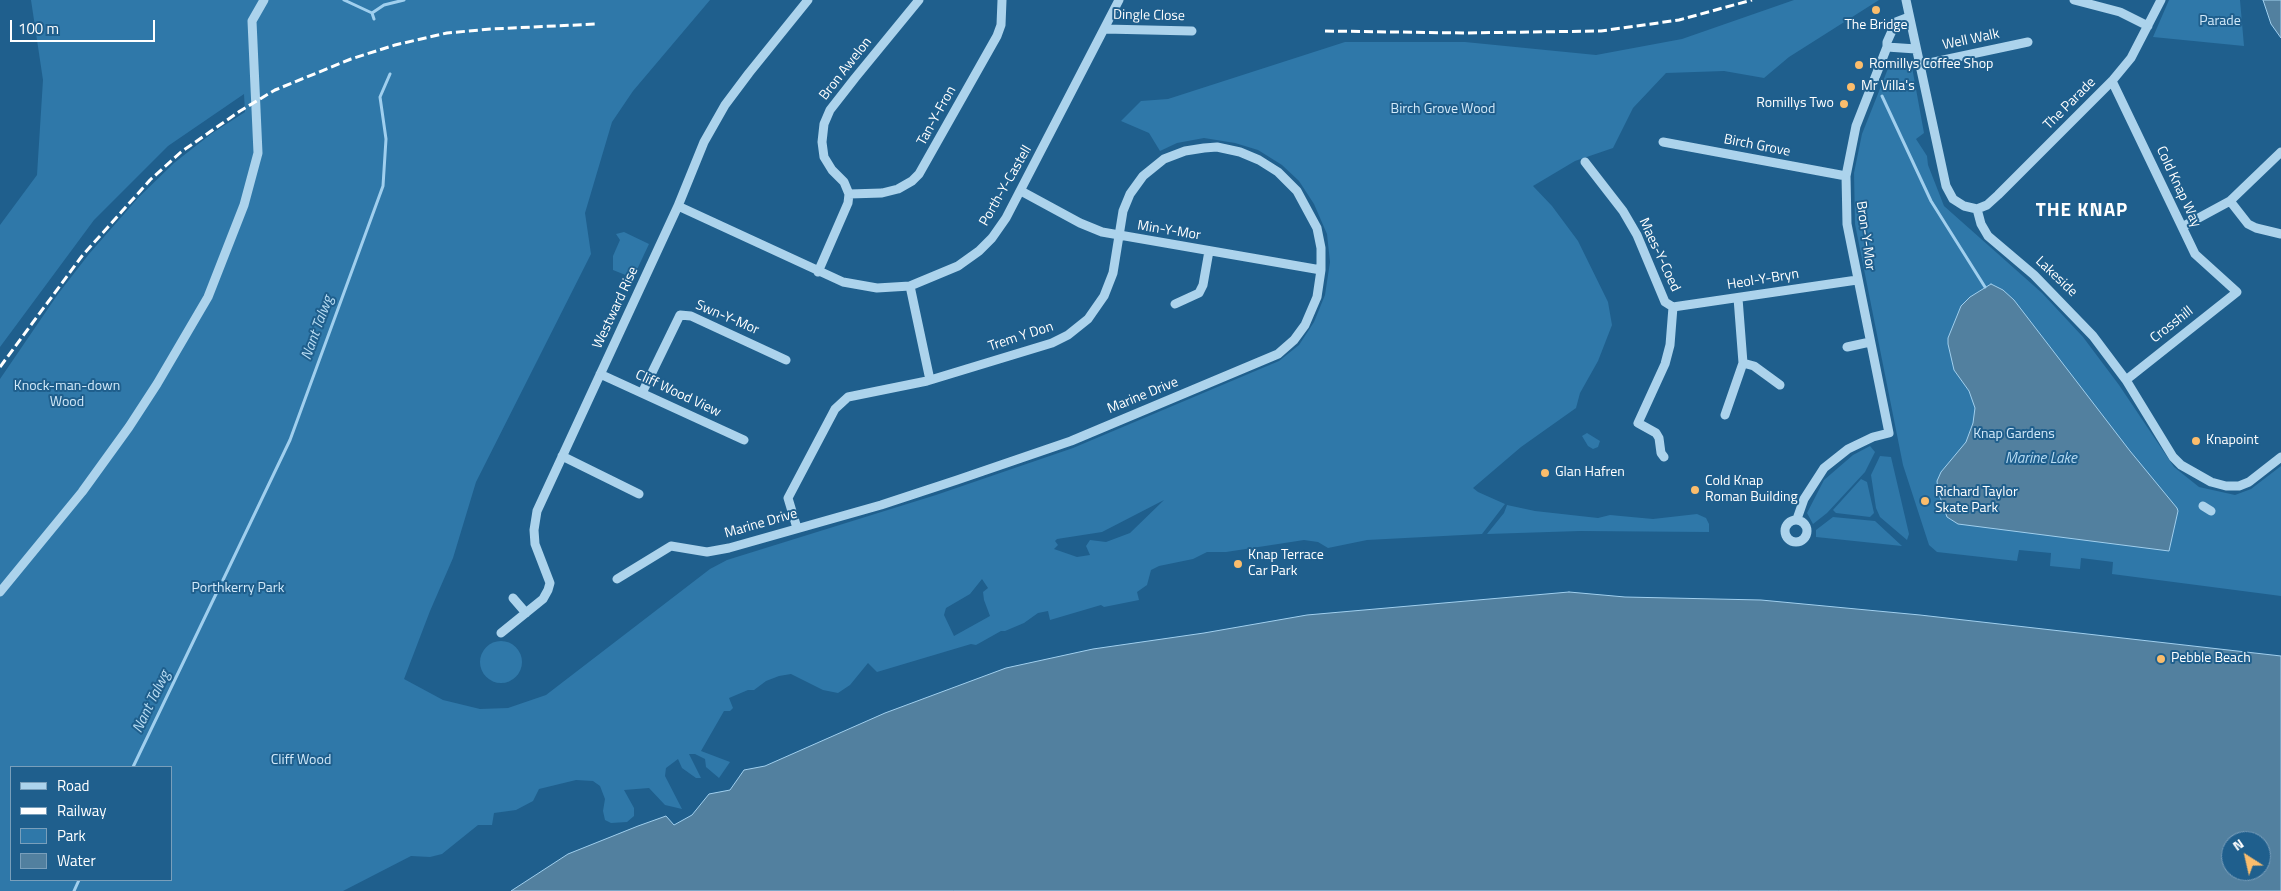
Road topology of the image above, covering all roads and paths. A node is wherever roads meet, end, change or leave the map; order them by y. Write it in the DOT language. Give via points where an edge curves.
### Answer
graph roads {
  1 [pos="264,0"];
  2 [pos="808,0"];
  3 [pos="920,0"];
  4 [pos="1002,0"];
  5 [pos="1119,0"];
  6 [pos="1906,0"];
  7 [pos="2074,0"];
  8 [pos="2161,0"];
  9 [pos="1909,17"];
  10 [pos="2148,26"];
  11 [pos="1105,29"];
  12 [pos="1192,30"];
  13 [pos="2028,42"];
  14 [pos="1887,47"];
  15 [pos="1916,49"];
  16 [pos="1920,65"];
  17 [pos="2112,81"];
  18 [pos="1663,142"];
  19 [pos="2281,152"];
  20 [pos="1585,162"];
  21 [pos="1846,176"];
  22 [pos="1021,191"];
  23 [pos="849,194"];
  24 [pos="2230,201"];
  25 [pos="678,206"];
  26 [pos="1977,209"];
  27 [pos="2182,227"];
  28 [pos="2281,234"];
  29 [pos="1121,237"];
  30 [pos="1209,251"];
  31 [pos="1321,270"];
  32 [pos="818,272"];
  33 [pos="1858,280"];
  34 [pos="910,286"];
  35 [pos="2237,292"];
  36 [pos="1738,298"];
  37 [pos="1175,304"];
  38 [pos="1673,307"];
  39 [pos="1870,342"];
  40 [pos="1848,347"];
  41 [pos="786,360"];
  42 [pos="1743,363"];
  43 [pos="600,374"];
  44 [pos="930,380"];
  45 [pos="2126,380"];
  46 [pos="1780,385"];
  47 [pos="642,393"];
  48 [pos="1725,416"];
  49 [pos="744,440"];
  50 [pos="562,456"];
  51 [pos="1664,457"];
  52 [pos="2281,457"];
  53 [pos="639,494"];
  54 [pos="1797,519"];
  55 [pos="797,528"];
  56 [pos="617,579"];
  57 [pos="0,592"];
  58 [pos="513,598"];
  59 [pos="526,612"];
  60 [pos="501,633"];
  1 -- 57 [label="street" via="252,21 258,153 244,205 208,297 129,427 82,492"];
  2 -- 25 [label="street, Westward Rise" via="726,105 704,142"];
  3 -- 23 [label="street, Bron Awelon" via="830,110 824,124 824,156"];
  4 -- 23 [label="street, Tan-Y-Fron" via="1001,25 996,36 919,174 898,189"];
  5 -- 11 [label="street, Porth-Y-Castell"];
  6 -- 9 [label="street"];
  7 -- 10 [label="street" via="2120,12"];
  8 -- 10 [label="street, The Parade"];
  9 -- 14 [label="street, Bron-Y-Mor" via="1896,22"];
  9 -- 15 [label="street"];
  10 -- 17 [label="street, The Parade" via="2131,58"];
  11 -- 12 [label="street, Dingle Close"];
  11 -- 22 [label="street, Porth-Y-Castell"];
  13 -- 16 [label="street, Well Walk"];
  14 -- 15 [label="street"];
  14 -- 21 [label="street, Bron-Y-Mor" via="1856,126"];
  15 -- 16 [label="street"];
  16 -- 26 [label="street" via="1946,186 1953,199"];
  17 -- 26 [label="street, The Parade" via="1998,195"];
  17 -- 27 [label="street, Cold Knap Way"];
  18 -- 21 [label="street, Birch Grove"];
  19 -- 24 [label="street"];
  20 -- 38 [label="street, Maes-Y-Coed" via="1638,235 1665,302"];
  21 -- 33 [label="street, Bron-Y-Mor" via="1847,224"];
  22 -- 29 [label="street, Min-Y-Mor" via="1080,223"];
  22 -- 34 [label="street, Porth-Y-Castell" via="979,251 958,266"];
  23 -- 32 [label="street"];
  24 -- 27 [label="street"];
  24 -- 28 [label="street" via="2248,224"];
  25 -- 32 [label="street, Porth-Y-Castell"];
  25 -- 43 [label="street, Westward Rise"];
  26 -- 45 [label="street, Lakeside" via="1988,236 2070,310"];
  27 -- 35 [label="street, Cold Knap Way" via="2199,259"];
  29 -- 30 [label="street, Min-Y-Mor"];
  29 -- 31 [label="street, Marine Drive" via="1130,194 1143,176 1164,159 1185,151 1217,147 1259,160 1278,172 1297,191 1317,228"];
  29 -- 44 [label="street, Trem Y Don" via="1104,296 1088,319 1068,335"];
  30 -- 31 [label="street, Min-Y-Mor"];
  30 -- 37 [label="street" via="1199,293"];
  31 -- 55 [label="street, Marine Drive" via="1318,298 1294,340 1278,354 1071,440 881,505"];
  32 -- 34 [label="street, Porth-Y-Castell" via="863,286"];
  33 -- 36 [label="street, Heol-Y-Bryn"];
  33 -- 39 [label="street, Bron-Y-Mor"];
  34 -- 44 [label="street"];
  35 -- 45 [label="street, Crosshill"];
  36 -- 38 [label="street, Heol-Y-Bryn"];
  36 -- 42 [label="street"];
  38 -- 51 [label="street, Maes-Y-Coed" via="1665,364 1638,424 1656,433"];
  39 -- 40 [label="street"];
  39 -- 54 [label="street, Bron-Y-Mor" via="1889,433 1860,443 1829,464 1812,484"];
  41 -- 47 [label="street, Swn-Y-Mor" via="691,316 680,315"];
  42 -- 46 [label="street" via="1754,366"];
  42 -- 48 [label="street"];
  43 -- 47 [label="street, Cliff Wood View"];
  43 -- 50 [label="street, Westward Rise"];
  44 -- 55 [label="street, Trem Y Don" via="848,397 835,409 788,498"];
  45 -- 52 [label="street, Lakeside" via="2173,457 2181,466 2203,479 2239,486"];
  47 -- 49 [label="street, Cliff Wood View"];
  50 -- 53 [label="street"];
  50 -- 59 [label="street, Westward Rise" via="537,511 534,530 535,544 550,583 543,598"];
  55 -- 56 [label="street, Marine Drive" via="706,552 671,546"];
  58 -- 59 [label="street"];
  59 -- 60 [label="street, Westward Rise"];
}
